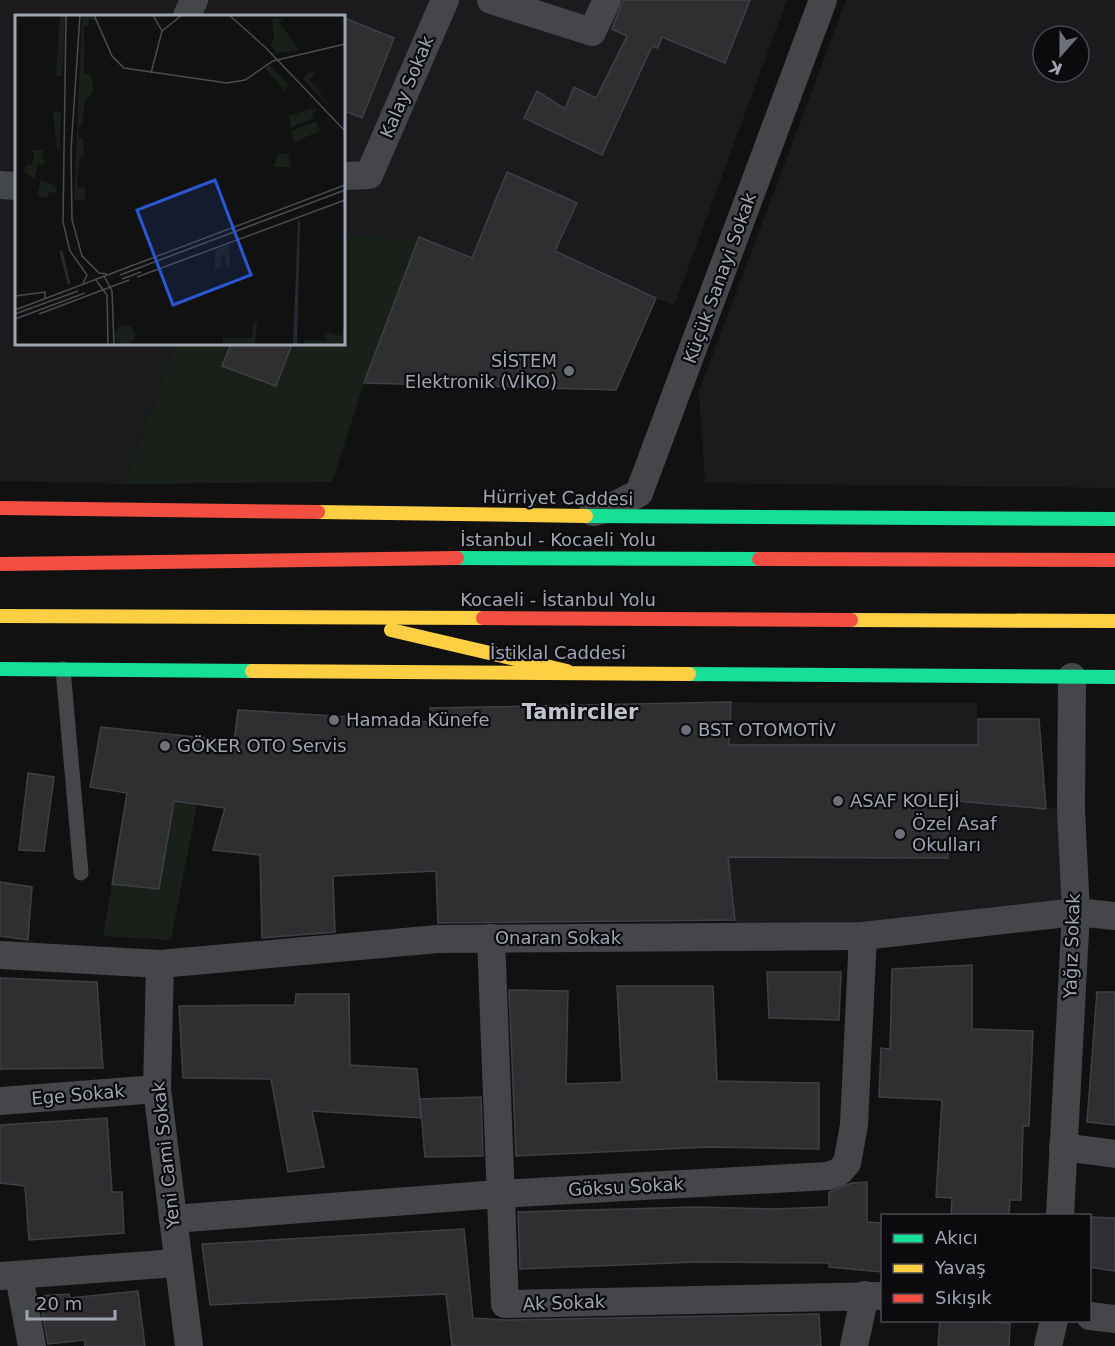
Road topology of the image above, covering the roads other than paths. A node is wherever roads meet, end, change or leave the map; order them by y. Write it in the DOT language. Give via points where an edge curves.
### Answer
graph roads {
  1 [pos="194,0"];
  2 [pos="445,0"];
  3 [pos="491,0"];
  4 [pos="607,0"];
  5 [pos="823,0"];
  6 [pos="187,15"];
  7 [pos="356,175"];
  8 [pos="0,185"];
  9 [pos="15,186"];
  10 [pos="639,493"];
  11 [pos="0,508"];
  12 [pos="577,516"];
  13 [pos="698,517"];
  14 [pos="1115,519"];
  15 [pos="1115,560"];
  16 [pos="0,564"];
  17 [pos="0,616"];
  18 [pos="339,617"];
  19 [pos="1115,621"];
  20 [pos="0,669"];
  21 [pos="63,669"];
  22 [pos="567,671"];
  23 [pos="1072,677"];
  24 [pos="1115,677"];
  25 [pos="81,873"];
  26 [pos="1076,912"];
  27 [pos="1115,916"];
  28 [pos="863,936"];
  29 [pos="491,938"];
  30 [pos="0,955"];
  31 [pos="160,964"];
  32 [pos="157,1089"];
  33 [pos="0,1101"];
  34 [pos="1063,1147"];
  35 [pos="1115,1154"];
  36 [pos="499,1194"];
  37 [pos="1060,1214"];
  38 [pos="172,1219"];
  39 [pos="177,1263"];
  40 [pos="9,1276"];
  41 [pos="874,1295"];
  42 [pos="1091,1316"];
  43 [pos="1115,1319"];
  44 [pos="1054,1322"];
  45 [pos="32,1346"];
  46 [pos="189,1346"];
  47 [pos="854,1346"];
  48 [pos="1048,1346"];
  1 -- 6 [label="street"];
  2 -- 7 [label="street, Kalay Sokak"];
  3 -- 4 [label="street" via="592,32"];
  5 -- 10 [label="street, Küçük Sanayi Sokak"];
  8 -- 9 [label="street"];
  10 -- 12 [label="street" via="610,508"];
  10 -- 13 [label="street" via="667,509"];
  11 -- 12 [label="main road, Hürriyet Caddesi"];
  12 -- 13 [label="main road, Hürriyet Caddesi"];
  13 -- 14 [label="main road, Hürriyet Caddesi"];
  15 -- 16 [label="main road, İstanbul - Kocaeli Yolu" via="334,558"];
  17 -- 18 [label="main road, Kocaeli - İstanbul Yolu"];
  18 -- 19 [label="main road, Kocaeli - İstanbul Yolu"];
  18 -- 22 [label="main road"];
  20 -- 21 [label="main road, İstiklal Caddesi"];
  21 -- 22 [label="main road, İstiklal Caddesi"];
  21 -- 25 [label="lane"];
  22 -- 23 [label="main road, İstiklal Caddesi"];
  23 -- 24 [label="main road, İstiklal Caddesi"];
  23 -- 26 [label="street, Yağız Sokak" via="1071,810"];
  26 -- 27 [label="street, Onaran Sokak"];
  26 -- 28 [label="street, Onaran Sokak"];
  26 -- 34 [label="street, Yağız Sokak"];
  28 -- 29 [label="street, Onaran Sokak"];
  28 -- 36 [label="street, Göksu Sokak" via="854,1125 847,1163 839,1172 828,1176"];
  29 -- 31 [label="street, Onaran Sokak" via="438,939"];
  29 -- 36 [label="street, Ak Sokak"];
  30 -- 31 [label="street, Onaran Sokak"];
  31 -- 32 [label="street, Yeni Cami Sokak"];
  32 -- 33 [label="street, Ege Sokak"];
  32 -- 38 [label="street, Yeni Cami Sokak"];
  34 -- 35 [label="street"];
  34 -- 37 [label="street, Yağız Sokak"];
  36 -- 38 [label="street, Göksu Sokak"];
  36 -- 41 [label="street, Ak Sokak" via="505,1304"];
  38 -- 39 [label="street, Yeni Cami Sokak"];
  39 -- 40 [label="street"];
  39 -- 46 [label="street, Yeni Cami Sokak"];
  40 -- 45 [label="street"];
  41 -- 47 [label="street"];
  42 -- 43 [label="street"];
  44 -- 48 [label="street"];
}
